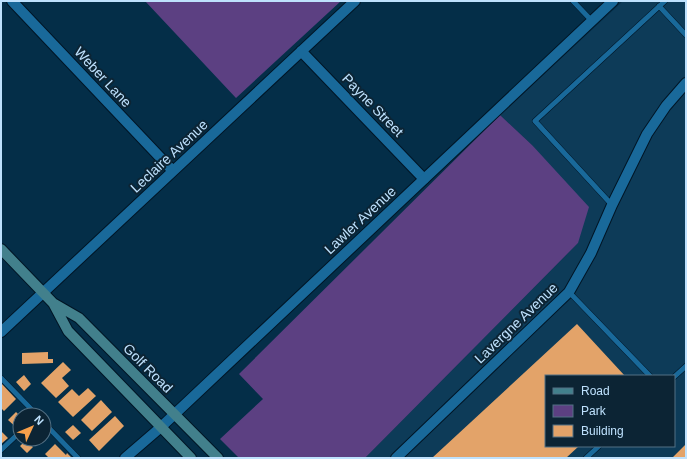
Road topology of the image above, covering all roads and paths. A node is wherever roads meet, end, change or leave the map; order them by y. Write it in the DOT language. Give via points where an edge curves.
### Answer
graph roads {
  1 [pos="12,1"];
  2 [pos="355,1"];
  3 [pos="574,1"];
  4 [pos="613,1"];
  5 [pos="665,1"];
  6 [pos="659,6"];
  7 [pos="592,21"];
  8 [pos="686,35"];
  9 [pos="301,52"];
  10 [pos="686,84"];
  11 [pos="173,171"];
  12 [pos="424,179"];
  13 [pos="612,205"];
  14 [pos="1,249"];
  15 [pos="569,292"];
  16 [pos="43,293"];
  17 [pos="53,303"];
  18 [pos="1,332"];
  19 [pos="686,366"];
  20 [pos="649,375"];
  21 [pos="675,376"];
  22 [pos="1,378"];
  23 [pos="28,407"];
  24 [pos="174,414"];
  25 [pos="161,427"];
  26 [pos="52,431"];
  27 [pos="12,440"];
  28 [pos="598,447"];
  29 [pos="1,450"];
  30 [pos="78,458"];
  31 [pos="125,458"];
  32 [pos="191,458"];
  33 [pos="218,458"];
  34 [pos="396,458"];
  35 [pos="586,458"];
  1 -- 11 [label="street, Weber Lane"];
  2 -- 9 [label="street, Leclaire Avenue"];
  3 -- 7 [label="lane"];
  4 -- 7 [label="street, Lawler Avenue"];
  5 -- 6 [label="lane"];
  6 -- 8 [label="lane"];
  6 -- 13 [label="lane" via="535,121"];
  7 -- 12 [label="street, Lawler Avenue"];
  9 -- 11 [label="street, Leclaire Avenue"];
  9 -- 12 [label="street, Payne Street"];
  10 -- 13 [label="street, Lavergne Avenue" via="650,129"];
  11 -- 16 [label="street, Leclaire Avenue"];
  12 -- 24 [label="street, Lawler Avenue"];
  13 -- 15 [label="street, Lavergne Avenue" via="591,253"];
  14 -- 16 [label="main road, Golf Road"];
  15 -- 20 [label="lane"];
  15 -- 34 [label="street, Lavergne Avenue"];
  16 -- 17 [label="main road, Golf Road"];
  16 -- 18 [label="street, Leclaire Avenue"];
  17 -- 24 [label="main road, Golf Road" via="79,318"];
  17 -- 25 [label="main road, Golf Road" via="68,331"];
  19 -- 21 [label="lane"];
  22 -- 23 [label="lane"];
  24 -- 25 [label="street, Lawler Avenue"];
  24 -- 33 [label="main road, Golf Road"];
  25 -- 31 [label="street, Lawler Avenue"];
  25 -- 32 [label="main road, Golf Road"];
  26 -- 30 [label="lane"];
  27 -- 29 [label="lane"];
  28 -- 35 [label="lane"];
}
